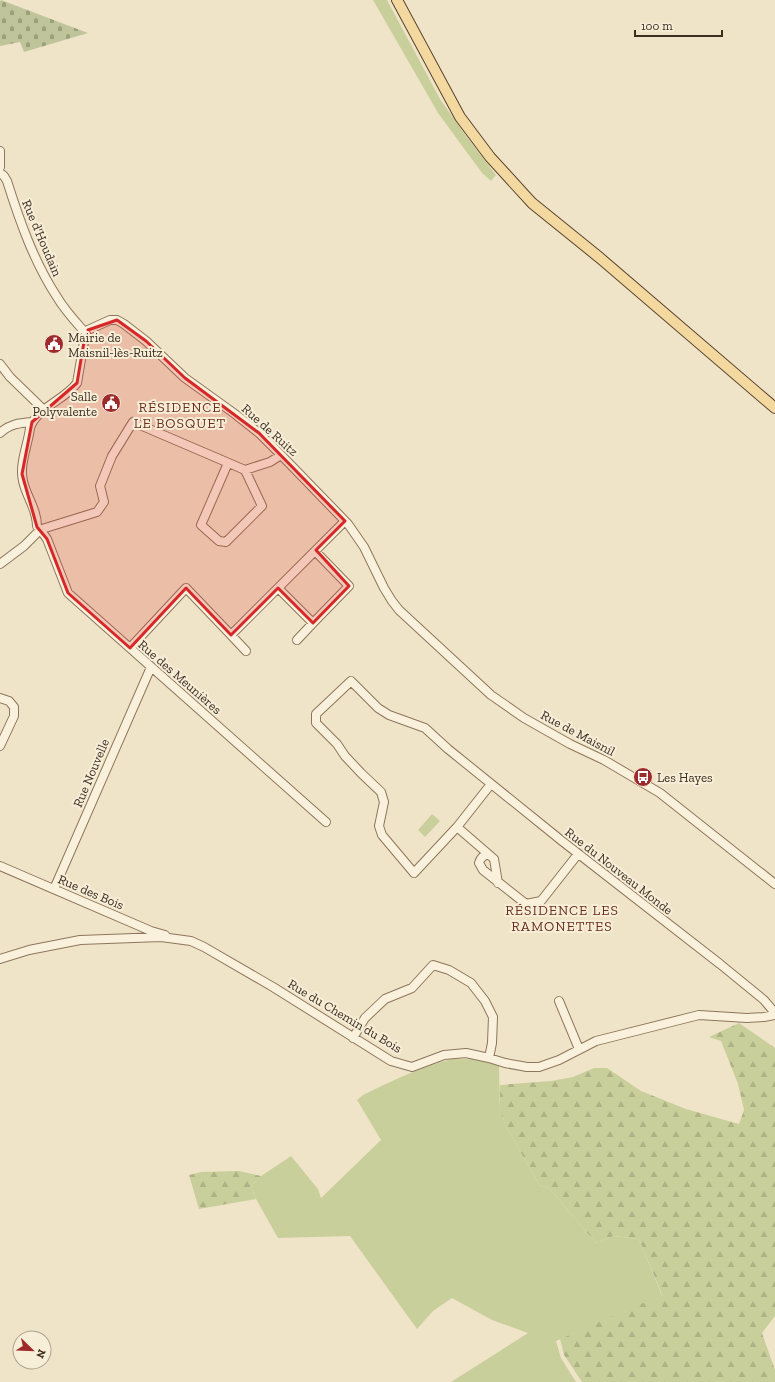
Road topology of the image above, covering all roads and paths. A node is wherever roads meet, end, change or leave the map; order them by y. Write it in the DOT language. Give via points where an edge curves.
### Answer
graph roads {
  1 [pos="396,0"];
  2 [pos="0,151"];
  3 [pos="0,167"];
  4 [pos="0,173"];
  5 [pos="85,332"];
  6 [pos="0,364"];
  7 [pos="775,408"];
  8 [pos="44,410"];
  9 [pos="32,422"];
  10 [pos="0,433"];
  11 [pos="281,455"];
  12 [pos="228,463"];
  13 [pos="246,470"];
  14 [pos="345,521"];
  15 [pos="39,530"];
  16 [pos="315,551"];
  17 [pos="0,564"];
  18 [pos="278,588"];
  19 [pos="384,588"];
  20 [pos="312,623"];
  21 [pos="231,634"];
  22 [pos="297,640"];
  23 [pos="130,648"];
  24 [pos="246,651"];
  25 [pos="150,667"];
  26 [pos="0,698"];
  27 [pos="0,746"];
  28 [pos="491,784"];
  29 [pos="326,822"];
  30 [pos="457,827"];
  31 [pos="488,854"];
  32 [pos="578,854"];
  33 [pos="0,866"];
  34 [pos="498,883"];
  35 [pos="775,884"];
  36 [pos="54,889"];
  37 [pos="174,938"];
  38 [pos="0,959"];
  39 [pos="559,1001"];
  40 [pos="775,1014"];
  41 [pos="353,1038"];
  42 [pos="579,1049"];
  43 [pos="488,1058"];
  1 -- 7 [label="main road" via="460,117 490,157 532,203"];
  2 -- 3 [label="street"];
  4 -- 5 [label="street, Rue d'Houdain" via="7,181 40,269 57,298"];
  5 -- 8 [label="street" via="77,383"];
  5 -- 11 [label="street, Rue de Ruitz" via="110,320 124,324 185,378 235,414"];
  6 -- 8 [label="street"];
  8 -- 9 [label="street"];
  9 -- 10 [label="street" via="19,422"];
  9 -- 15 [label="street" via="22,474"];
  11 -- 13 [label="street" via="270,462"];
  11 -- 14 [label="street, Rue de Ruitz"];
  12 -- 13 [label="street"];
  12 -- 13 [label="street" via="201,525 219,541 226,542 262,506"];
  12 -- 15 [label="street" via="133,422 112,456 100,486 104,502 97,512"];
  14 -- 16 [label="street"];
  14 -- 19 [label="street, Rue de Ruitz" via="364,547"];
  15 -- 17 [label="street" via="24,546"];
  15 -- 23 [label="street, Rue des Meunières" via="47,540 68,593"];
  16 -- 18 [label="street"];
  16 -- 20 [label="street" via="348,586"];
  18 -- 20 [label="street"];
  18 -- 21 [label="street"];
  19 -- 35 [label="street, Rue de Maisnil" via="399,610 490,695 524,718 660,793"];
  20 -- 22 [label="street"];
  21 -- 23 [label="street" via="186,588"];
  21 -- 24 [label="street"];
  23 -- 25 [label="street, Rue des Meunières"];
  25 -- 29 [label="street, Rue des Meunières"];
  25 -- 36 [label="street, Rue Nouvelle"];
  26 -- 27 [label="street" via="9,701 14,707 14,716"];
  28 -- 30 [label="street"];
  28 -- 30 [label="street, Rue du Nouveau Monde" via="425,728 389,715 378,708 352,681 316,714 316,723 381,792 384,802 379,826 382,834 414,874"];
  28 -- 32 [label="street, Rue du Nouveau Monde"];
  30 -- 31 [label="street"];
  31 -- 34 [label="street" via="494,859"];
  31 -- 34 [label="street" via="483,855 479,863"];
  32 -- 34 [label="street" via="541,901 526,904"];
  32 -- 40 [label="street, Rue du Nouveau Monde" via="720,964 764,1000"];
  33 -- 36 [label="street, Rue des Bois"];
  36 -- 37 [label="street, Rue des Bois" via="151,931"];
  37 -- 38 [label="street, Rue du Chemin du Bois" via="80,940 29,950"];
  37 -- 41 [label="street, Rue du Chemin du Bois" via="191,941 204,947"];
  39 -- 42 [label="street"];
  40 -- 42 [label="street, Rue du Chemin du Bois" via="747,1018 699,1016 596,1041"];
  41 -- 43 [label="street, Rue du Chemin du Bois" via="392,1061 412,1067 444,1055 466,1053"];
  41 -- 43 [label="street" via="365,1018 380,1004 412,988 433,965 449,970 471,983 485,1001 493,1017 492,1043"];
  42 -- 43 [label="street, Rue du Chemin du Bois" via="539,1067 527,1067"];
}
